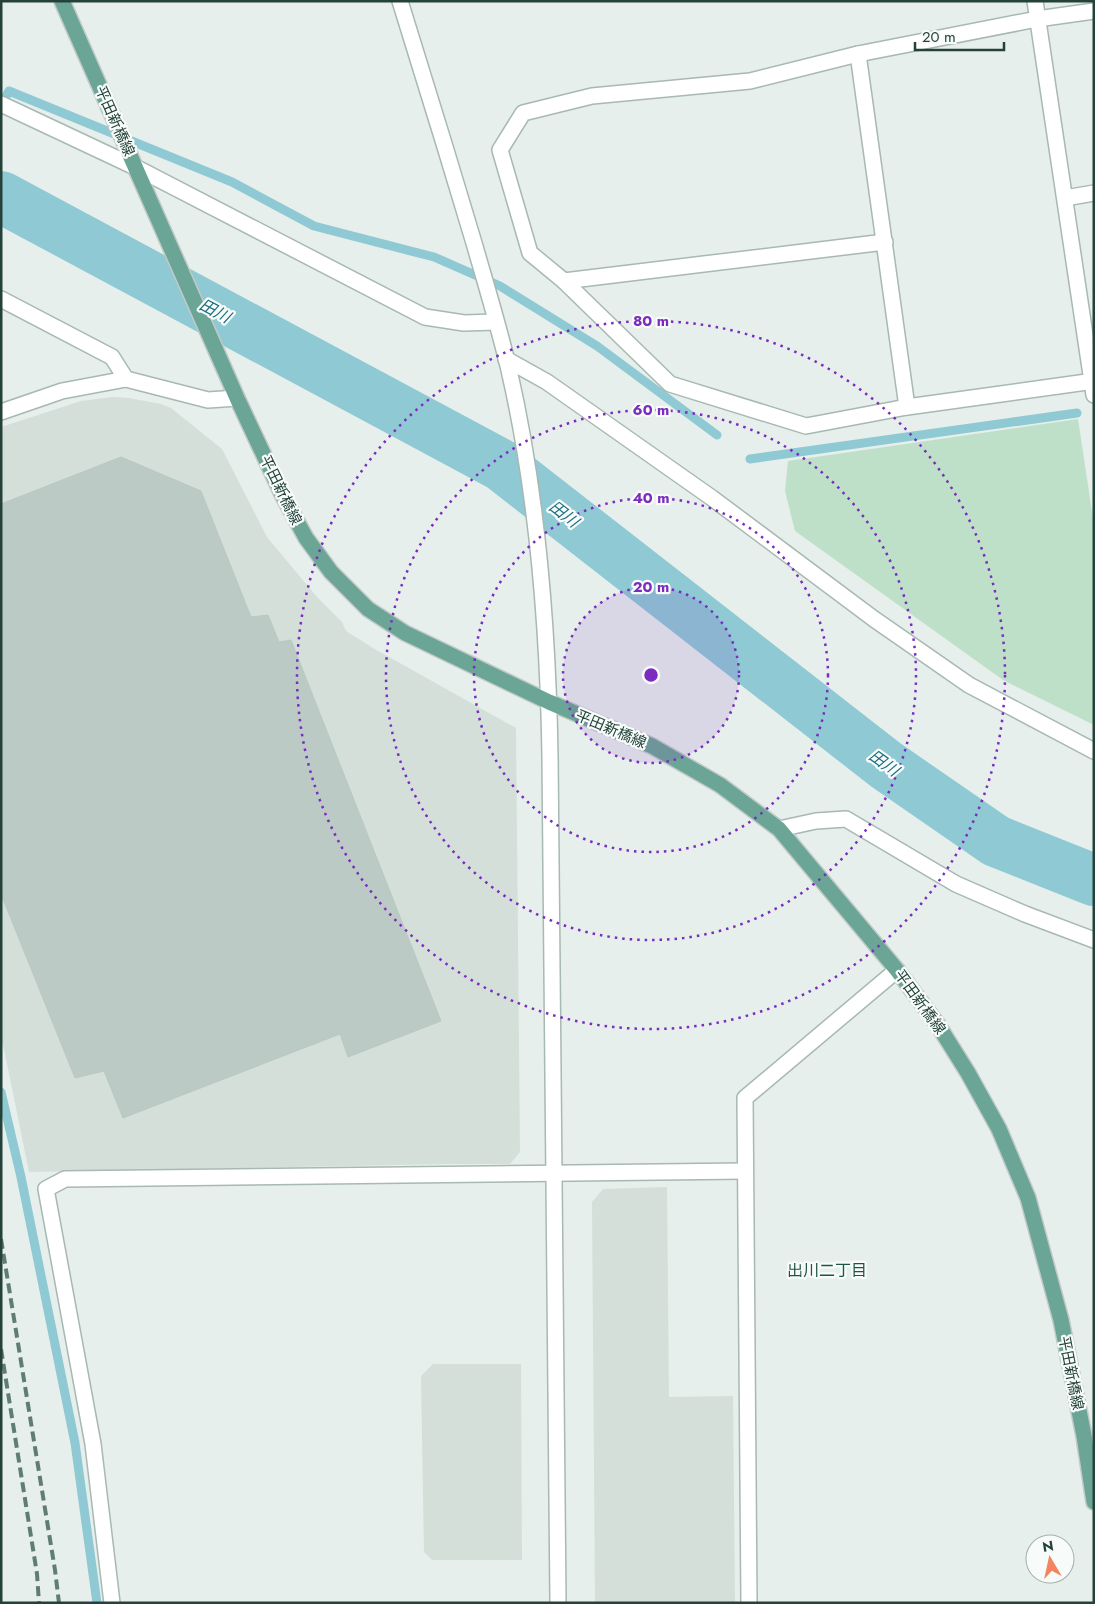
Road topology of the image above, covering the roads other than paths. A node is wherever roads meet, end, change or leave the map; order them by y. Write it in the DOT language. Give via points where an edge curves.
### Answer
graph roads {
  1 [pos="62,1"];
  2 [pos="400,1"];
  3 [pos="1035,1"];
  4 [pos="1094,11"];
  5 [pos="1037,19"];
  6 [pos="858,54"];
  7 [pos="1,104"];
  8 [pos="136,167"];
  9 [pos="1094,193"];
  10 [pos="1064,198"];
  11 [pos="885,242"];
  12 [pos="564,281"];
  13 [pos="1,299"];
  14 [pos="496,322"];
  15 [pos="508,364"];
  16 [pos="126,379"];
  17 [pos="1093,386"];
  18 [pos="237,398"];
  19 [pos="907,407"];
  20 [pos="1,412"];
  21 [pos="549,702"];
  22 [pos="1094,751"];
  23 [pos="779,829"];
  24 [pos="1094,940"];
  25 [pos="897,970"];
  26 [pos="745,1171"];
  27 [pos="554,1173"];
  28 [pos="1094,1502"];
  29 [pos="112,1603"];
  30 [pos="558,1603"];
  31 [pos="749,1603"];
  1 -- 8 [label="main road, 平田新橋線"];
  2 -- 14 [label="street"];
  3 -- 5 [label="street"];
  4 -- 5 [label="street"];
  5 -- 6 [label="street"];
  5 -- 10 [label="street"];
  6 -- 11 [label="street"];
  6 -- 12 [label="street" via="750,81 592,96 522,113 500,150 530,253"];
  7 -- 8 [label="street"];
  8 -- 14 [label="street" via="425,317 464,323"];
  8 -- 18 [label="main road, 平田新橋線"];
  9 -- 10 [label="street"];
  10 -- 17 [label="street"];
  11 -- 12 [label="street"];
  11 -- 19 [label="street"];
  12 -- 19 [label="street" via="670,384 806,426"];
  13 -- 16 [label="street" via="112,357"];
  14 -- 15 [label="street"];
  15 -- 21 [label="street" via="533,504"];
  15 -- 22 [label="street" via="555,387 969,685"];
  16 -- 18 [label="street" via="208,400"];
  16 -- 20 [label="street" via="62,391"];
  17 -- 19 [label="street"];
  18 -- 21 [label="main road, 平田新橋線" via="306,538 331,572 368,609 405,633"];
  21 -- 23 [label="main road, 平田新橋線" via="652,746 720,785"];
  21 -- 27 [label="street"];
  23 -- 24 [label="street" via="846,819 956,884"];
  23 -- 25 [label="main road, 平田新橋線"];
  25 -- 26 [label="street" via="745,1098"];
  25 -- 28 [label="main road, 平田新橋線" via="938,1025 968,1073 999,1129 1028,1198 1061,1320"];
  26 -- 27 [label="street"];
  26 -- 31 [label="street"];
  27 -- 29 [label="street" via="65,1179 46,1189 93,1444"];
  27 -- 30 [label="street"];
}
